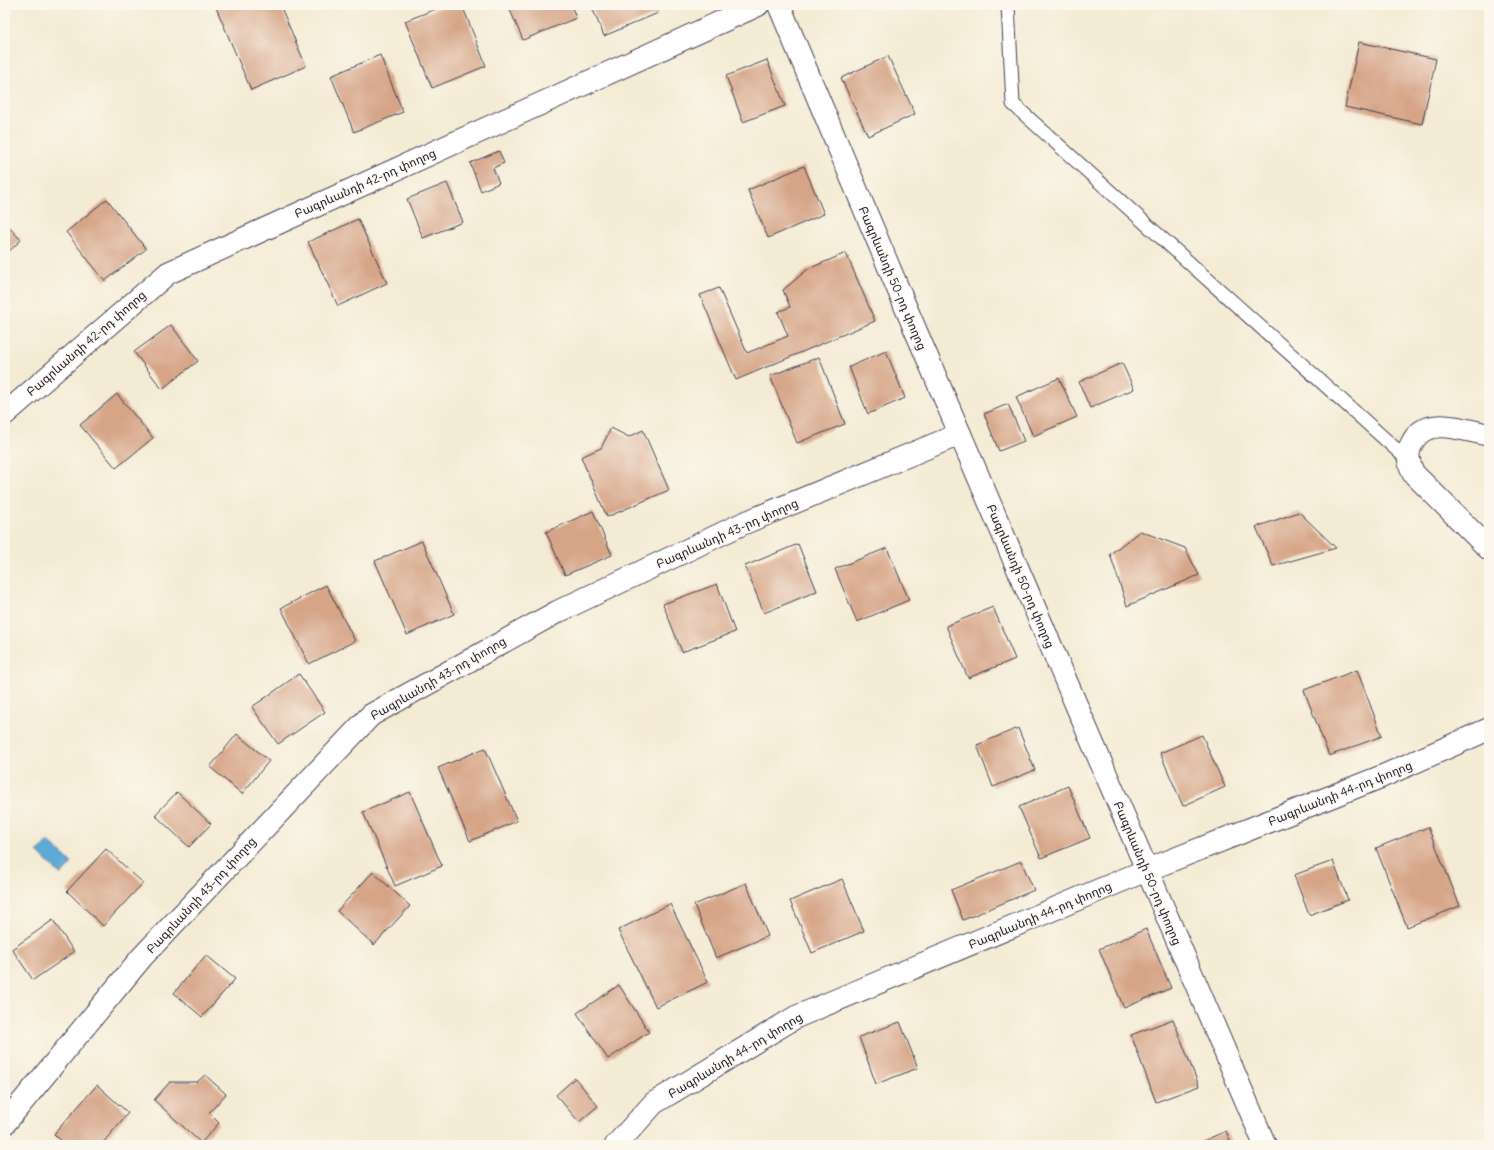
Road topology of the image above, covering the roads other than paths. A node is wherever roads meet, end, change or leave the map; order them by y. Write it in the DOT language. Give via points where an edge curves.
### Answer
graph roads {
  1 [pos="758,5"];
  2 [pos="779,5"];
  3 [pos="1008,5"];
  4 [pos="5,414"];
  5 [pos="960,434"];
  6 [pos="1489,435"];
  7 [pos="1407,460"];
  8 [pos="1489,549"];
  9 [pos="1489,729"];
  10 [pos="1147,870"];
  11 [pos="5,1123"];
  12 [pos="616,1145"];
  13 [pos="1265,1145"];
  1 -- 4 [label="street, Բագրևանդի 42-րդ փողոց" via="168,273"];
  2 -- 5 [label="street, Բագրևանդի 50-րդ փողոց"];
  3 -- 7 [label="lane" via="1013,104"];
  5 -- 10 [label="street, Բագրևանդի 50-րդ փողոց"];
  5 -- 11 [label="street, Բագրևանդի 43-րդ փողոց" via="742,524 564,608 371,715 142,957"];
  6 -- 7 [label="street" via="1435,425 1423,428 1409,447"];
  7 -- 8 [label="street" via="1413,472"];
  9 -- 10 [label="street, Բագրևանդի 44-րդ փողոց" via="1383,776"];
  10 -- 12 [label="street, Բագրևանդի 44-րդ փողոց" via="796,1018 654,1103"];
  10 -- 13 [label="street, Բագրևանդի 50-րդ փողոց"];
}
